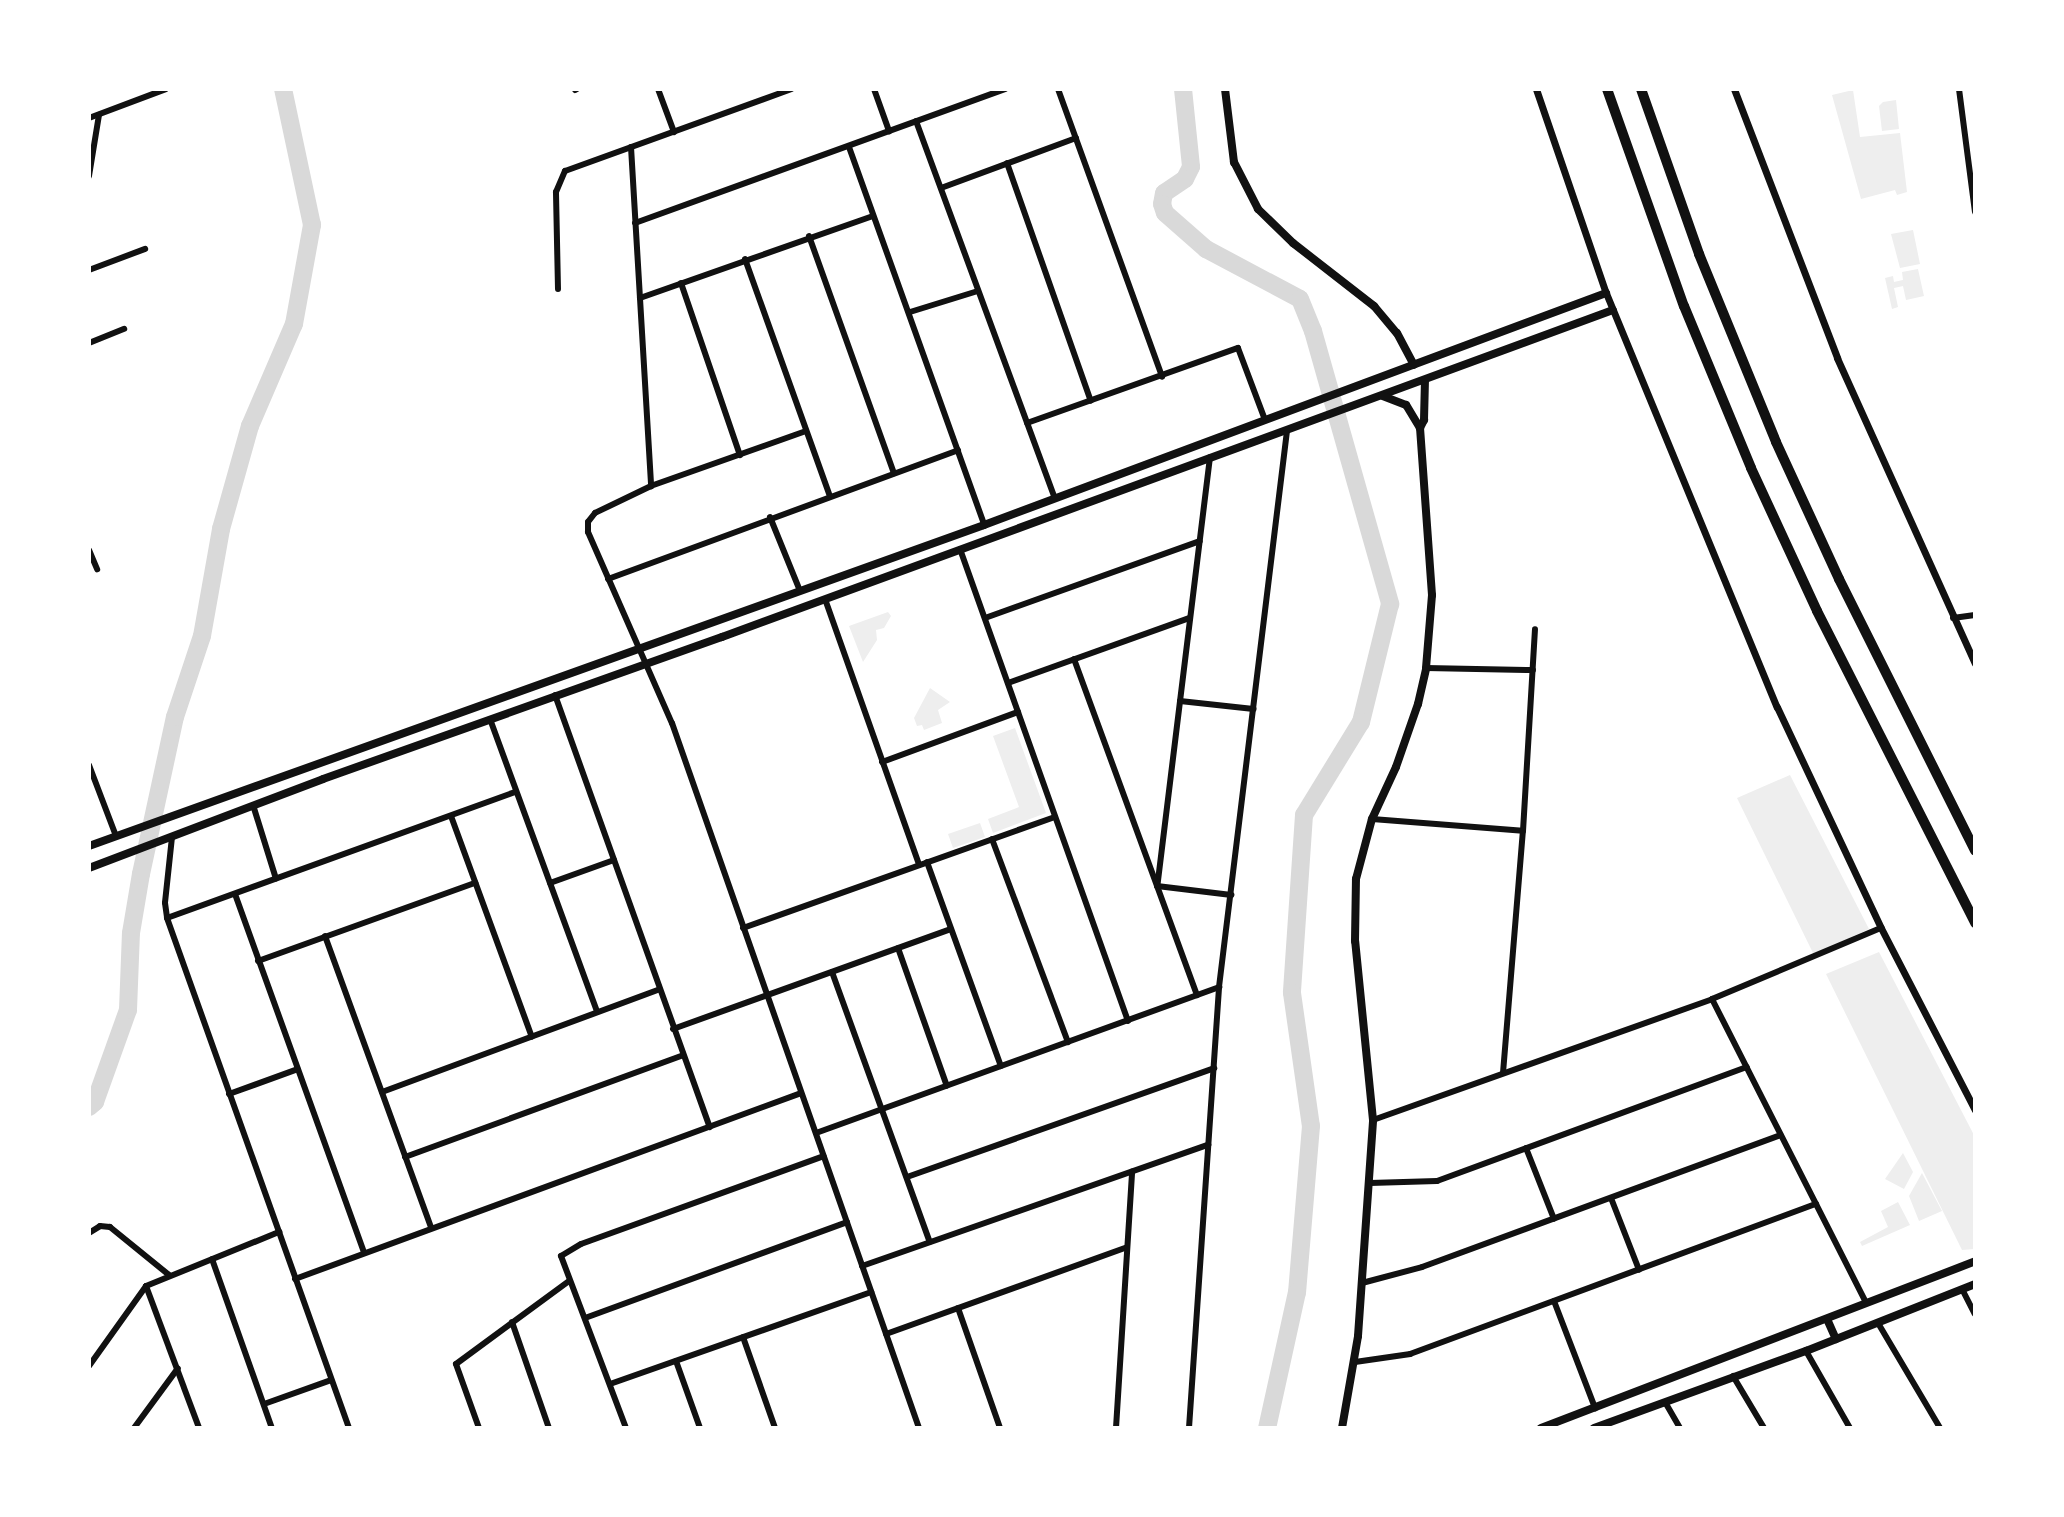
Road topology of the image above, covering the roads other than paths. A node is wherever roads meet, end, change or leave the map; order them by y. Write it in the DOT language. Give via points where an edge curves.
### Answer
graph roads {
  1 [pos="166,89"];
  2 [pos="658,89"];
  3 [pos="792,89"];
  4 [pos="874,89"];
  5 [pos="1005,89"];
  6 [pos="1058,89"];
  7 [pos="1225,89"];
  8 [pos="1536,89"];
  9 [pos="1607,89"];
  10 [pos="1641,89"];
  11 [pos="1734,89"];
  12 [pos="1959,89"];
  13 [pos="782,91"];
  14 [pos="99,115"];
  15 [pos="89,118"];
  16 [pos="916,121"];
  17 [pos="890,131"];
  18 [pos="674,132"];
  19 [pos="1076,138"];
  20 [pos="631,147"];
  21 [pos="849,147"];
  22 [pos="1971,159"];
  23 [pos="1007,163"];
  24 [pos="89,176"];
  25 [pos="941,188"];
  26 [pos="1975,212"];
  27 [pos="873,216"];
  28 [pos="635,223"];
  29 [pos="809,236"];
  30 [pos="145,249"];
  31 [pos="745,259"];
  32 [pos="89,270"];
  33 [pos="681,283"];
  34 [pos="558,289"];
  35 [pos="978,291"];
  36 [pos="1606,293"];
  37 [pos="640,298"];
  38 [pos="1613,310"];
  39 [pos="910,312"];
  40 [pos="124,329"];
  41 [pos="89,343"];
  42 [pos="1415,365"];
  43 [pos="1162,377"];
  44 [pos="1425,380"];
  45 [pos="1383,396"];
  46 [pos="1091,401"];
  47 [pos="1289,412"];
  48 [pos="1265,420"];
  49 [pos="1027,423"];
  50 [pos="1420,428"];
  51 [pos="806,431"];
  52 [pos="1287,431"];
  53 [pos="958,450"];
  54 [pos="740,455"];
  55 [pos="1210,457"];
  56 [pos="894,472"];
  57 [pos="651,486"];
  58 [pos="830,496"];
  59 [pos="1055,498"];
  60 [pos="770,517"];
  61 [pos="984,525"];
  62 [pos="1200,541"];
  63 [pos="960,549"];
  64 [pos="89,550"];
  65 [pos="97,569"];
  66 [pos="608,579"];
  67 [pos="800,591"];
  68 [pos="825,599"];
  69 [pos="1975,615"];
  70 [pos="985,618"];
  71 [pos="1190,618"];
  72 [pos="1954,618"];
  73 [pos="1535,629"];
  74 [pos="640,648"];
  75 [pos="1074,659"];
  76 [pos="1975,663"];
  77 [pos="646,664"];
  78 [pos="1426,668"];
  79 [pos="1533,670"];
  80 [pos="1008,683"];
  81 [pos="555,695"];
  82 [pos="1180,701"];
  83 [pos="1254,709"];
  84 [pos="1018,712"];
  85 [pos="490,719"];
  86 [pos="882,762"];
  87 [pos="89,765"];
  88 [pos="516,792"];
  89 [pos="253,806"];
  90 [pos="451,816"];
  91 [pos="1055,817"];
  92 [pos="1372,819"];
  93 [pos="1523,831"];
  94 [pos="116,836"];
  95 [pos="169,837"];
  96 [pos="992,839"];
  97 [pos="89,846"];
  98 [pos="1975,851"];
  99 [pos="614,860"];
  100 [pos="927,862"];
  101 [pos="919,865"];
  102 [pos="89,868"];
  103 [pos="276,879"];
  104 [pos="475,883"];
  105 [pos="550,883"];
  106 [pos="1157,886"];
  107 [pos="235,894"];
  108 [pos="1231,895"];
  109 [pos="167,918"];
  110 [pos="1975,923"];
  111 [pos="743,928"];
  112 [pos="1881,928"];
  113 [pos="951,929"];
  114 [pos="325,936"];
  115 [pos="898,948"];
  116 [pos="258,961"];
  117 [pos="832,972"];
  118 [pos="1219,987"];
  119 [pos="660,989"];
  120 [pos="767,995"];
  121 [pos="1197,995"];
  122 [pos="1712,999"];
  123 [pos="597,1012"];
  124 [pos="1128,1021"];
  125 [pos="673,1029"];
  126 [pos="532,1037"];
  127 [pos="1068,1042"];
  128 [pos="683,1055"];
  129 [pos="1001,1066"];
  130 [pos="1747,1067"];
  131 [pos="1214,1068"];
  132 [pos="298,1069"];
  133 [pos="1503,1073"];
  134 [pos="947,1086"];
  135 [pos="382,1092"];
  136 [pos="801,1093"];
  137 [pos="229,1094"];
  138 [pos="882,1110"];
  139 [pos="1975,1110"];
  140 [pos="1373,1120"];
  141 [pos="710,1127"];
  142 [pos="816,1133"];
  143 [pos="1781,1135"];
  144 [pos="1208,1145"];
  145 [pos="1526,1148"];
  146 [pos="824,1156"];
  147 [pos="405,1157"];
  148 [pos="1132,1171"];
  149 [pos="907,1177"];
  150 [pos="1370,1183"];
  151 [pos="1611,1198"];
  152 [pos="1816,1205"];
  153 [pos="1554,1219"];
  154 [pos="846,1222"];
  155 [pos="431,1228"];
  156 [pos="279,1232"];
  157 [pos="89,1233"];
  158 [pos="930,1242"];
  159 [pos="1127,1247"];
  160 [pos="364,1252"];
  161 [pos="212,1259"];
  162 [pos="1975,1261"];
  163 [pos="862,1266"];
  164 [pos="1639,1270"];
  165 [pos="169,1275"];
  166 [pos="295,1279"];
  167 [pos="569,1281"];
  168 [pos="1362,1283"];
  169 [pos="1975,1284"];
  170 [pos="146,1286"];
  171 [pos="1962,1289"];
  172 [pos="871,1292"];
  173 [pos="1554,1301"];
  174 [pos="1866,1303"];
  175 [pos="958,1308"];
  176 [pos="1975,1314"];
  177 [pos="585,1318"];
  178 [pos="1827,1319"];
  179 [pos="512,1322"];
  180 [pos="1878,1323"];
  181 [pos="886,1334"];
  182 [pos="743,1337"];
  183 [pos="1836,1339"];
  184 [pos="1806,1351"];
  185 [pos="676,1361"];
  186 [pos="1355,1362"];
  187 [pos="89,1366"];
  188 [pos="177,1368"];
  189 [pos="1733,1376"];
  190 [pos="331,1380"];
  191 [pos="610,1384"];
  192 [pos="1665,1402"];
  193 [pos="264,1404"];
  194 [pos="1595,1408"];
  195 [pos="1599,1427"];
  196 [pos="134,1428"];
  197 [pos="199,1428"];
  198 [pos="272,1428"];
  199 [pos="349,1428"];
  200 [pos="478,1428"];
  201 [pos="549,1428"];
  202 [pos="626,1428"];
  203 [pos="700,1428"];
  204 [pos="775,1428"];
  205 [pos="919,1428"];
  206 [pos="1000,1428"];
  207 [pos="1116,1428"];
  208 [pos="1189,1428"];
  209 [pos="1342,1428"];
  210 [pos="1541,1428"];
  211 [pos="1680,1428"];
  212 [pos="1764,1428"];
  213 [pos="1850,1428"];
  214 [pos="1940,1428"];
  1 -- 14 [label="street"];
  2 -- 18 [label="street"];
  3 -- 13 [label="street"];
  4 -- 17 [label="street"];
  5 -- 16 [label="street"];
  6 -- 19 [label="street"];
  7 -- 42 [label="main road" via="1234,162 1253,201 1293,243 1374,306"];
  8 -- 36 [label="street"];
  9 -- 110 [label="highway" via="1680,293 1751,468 1817,611"];
  10 -- 98 [label="highway" via="1704,267 1776,442"];
  11 -- 72 [label="street" via="1837,358"];
  12 -- 22 [label="street"];
  13 -- 18 [label="street"];
  14 -- 15 [label="street"];
  14 -- 24 [label="street"];
  16 -- 17 [label="street"];
  16 -- 25 [label="street"];
  17 -- 21 [label="street"];
  18 -- 20 [label="street"];
  19 -- 23 [label="street"];
  19 -- 43 [label="street"];
  20 -- 28 [label="street"];
  20 -- 34 [label="street" via="565,171 560,180 556,192"];
  21 -- 27 [label="street"];
  21 -- 28 [label="street"];
  22 -- 26 [label="street"];
  23 -- 25 [label="street"];
  23 -- 46 [label="street"];
  25 -- 35 [label="street"];
  27 -- 29 [label="street"];
  27 -- 39 [label="street"];
  28 -- 37 [label="street"];
  29 -- 31 [label="street"];
  29 -- 56 [label="street"];
  30 -- 32 [label="street"];
  31 -- 33 [label="street"];
  31 -- 51 [label="street"];
  33 -- 37 [label="street"];
  33 -- 54 [label="street"];
  35 -- 39 [label="street"];
  35 -- 49 [label="street"];
  36 -- 38 [label="street"];
  36 -- 42 [label="main road"];
  37 -- 57 [label="street"];
  38 -- 44 [label="main road"];
  38 -- 112 [label="street" via="1777,708"];
  39 -- 53 [label="street"];
  40 -- 41 [label="street"];
  42 -- 47 [label="main road"];
  43 -- 46 [label="street"];
  43 -- 48 [label="street" via="1238,348"];
  44 -- 45 [label="main road"];
  44 -- 50 [label="main road"];
  45 -- 50 [label="main road" via="1406,405"];
  45 -- 52 [label="main road"];
  46 -- 49 [label="street"];
  47 -- 48 [label="main road"];
  47 -- 52 [label="main road"];
  48 -- 59 [label="main road"];
  49 -- 59 [label="street"];
  50 -- 78 [label="main road" via="1432,595"];
  51 -- 54 [label="street"];
  51 -- 58 [label="street"];
  52 -- 55 [label="main road"];
  52 -- 83 [label="street"];
  53 -- 56 [label="street"];
  53 -- 61 [label="street"];
  54 -- 57 [label="street"];
  55 -- 62 [label="street"];
  55 -- 63 [label="main road"];
  56 -- 58 [label="street"];
  57 -- 66 [label="street" via="595,513 588,522"];
  58 -- 60 [label="street"];
  59 -- 61 [label="main road"];
  60 -- 66 [label="street"];
  60 -- 67 [label="street"];
  61 -- 67 [label="main road"];
  62 -- 70 [label="street"];
  62 -- 71 [label="street"];
  63 -- 68 [label="main road"];
  63 -- 70 [label="street"];
  64 -- 65 [label="street"];
  66 -- 74 [label="street"];
  67 -- 74 [label="main road"];
  68 -- 77 [label="main road"];
  68 -- 86 [label="street"];
  69 -- 72 [label="street"];
  70 -- 80 [label="street"];
  71 -- 75 [label="street"];
  71 -- 82 [label="street"];
  72 -- 76 [label="street"];
  73 -- 79 [label="street"];
  74 -- 77 [label="street"];
  74 -- 94 [label="main road"];
  75 -- 80 [label="street"];
  75 -- 106 [label="street"];
  77 -- 81 [label="main road"];
  77 -- 111 [label="street" via="672,723"];
  78 -- 79 [label="street"];
  78 -- 92 [label="main road" via="1406,739"];
  79 -- 93 [label="street"];
  80 -- 84 [label="street"];
  81 -- 85 [label="main road"];
  81 -- 99 [label="street"];
  82 -- 83 [label="street"];
  82 -- 106 [label="street"];
  83 -- 108 [label="street"];
  84 -- 86 [label="street"];
  84 -- 91 [label="street"];
  85 -- 88 [label="street"];
  85 -- 89 [label="main road"];
  86 -- 101 [label="street"];
  87 -- 94 [label="street"];
  88 -- 90 [label="street"];
  88 -- 105 [label="street"];
  89 -- 95 [label="main road"];
  89 -- 103 [label="street"];
  90 -- 103 [label="street"];
  90 -- 104 [label="street"];
  91 -- 96 [label="street"];
  91 -- 124 [label="street"];
  92 -- 93 [label="street"];
  92 -- 140 [label="main road" via="1356,879 1354,910"];
  93 -- 133 [label="street"];
  94 -- 97 [label="main road"];
  95 -- 102 [label="main road"];
  95 -- 109 [label="street"];
  96 -- 100 [label="street"];
  96 -- 127 [label="street"];
  99 -- 105 [label="street"];
  99 -- 119 [label="street"];
  100 -- 101 [label="street"];
  100 -- 113 [label="street"];
  101 -- 111 [label="street"];
  103 -- 107 [label="street"];
  104 -- 114 [label="street"];
  104 -- 126 [label="street"];
  105 -- 123 [label="street"];
  106 -- 108 [label="street"];
  106 -- 121 [label="street"];
  107 -- 109 [label="street"];
  107 -- 116 [label="street"];
  108 -- 118 [label="street"];
  109 -- 137 [label="street"];
  111 -- 120 [label="street"];
  112 -- 122 [label="street"];
  112 -- 139 [label="street"];
  113 -- 115 [label="street"];
  113 -- 129 [label="street"];
  114 -- 116 [label="street"];
  114 -- 135 [label="street"];
  115 -- 117 [label="street"];
  115 -- 134 [label="street"];
  116 -- 132 [label="street"];
  117 -- 120 [label="street"];
  117 -- 138 [label="street"];
  118 -- 121 [label="street"];
  118 -- 131 [label="street"];
  119 -- 123 [label="street"];
  119 -- 125 [label="street"];
  120 -- 125 [label="street"];
  120 -- 136 [label="street"];
  121 -- 124 [label="street"];
  122 -- 130 [label="street"];
  122 -- 133 [label="street"];
  123 -- 126 [label="street"];
  124 -- 127 [label="street"];
  125 -- 128 [label="street"];
  126 -- 135 [label="street"];
  127 -- 129 [label="street"];
  128 -- 141 [label="street"];
  128 -- 147 [label="street"];
  129 -- 134 [label="street"];
  130 -- 143 [label="street"];
  130 -- 145 [label="street"];
  131 -- 144 [label="street"];
  131 -- 149 [label="street"];
  132 -- 137 [label="street"];
  132 -- 160 [label="street"];
  133 -- 140 [label="street"];
  134 -- 138 [label="street"];
  135 -- 147 [label="street"];
  136 -- 141 [label="street"];
  136 -- 142 [label="street"];
  137 -- 156 [label="street"];
  138 -- 142 [label="street"];
  138 -- 149 [label="street"];
  140 -- 150 [label="main road"];
  141 -- 155 [label="street"];
  142 -- 146 [label="street"];
  143 -- 151 [label="street"];
  143 -- 152 [label="street"];
  144 -- 148 [label="street"];
  144 -- 208 [label="street"];
  145 -- 150 [label="street" via="1437,1181"];
  145 -- 153 [label="street"];
  146 -- 154 [label="street"];
  146 -- 167 [label="street" via="581,1244 561,1256"];
  147 -- 155 [label="street"];
  148 -- 158 [label="street"];
  148 -- 159 [label="street"];
  149 -- 158 [label="street"];
  150 -- 168 [label="main road"];
  151 -- 153 [label="street"];
  151 -- 164 [label="street"];
  152 -- 164 [label="street"];
  152 -- 174 [label="street"];
  153 -- 168 [label="street" via="1422,1267"];
  154 -- 163 [label="street"];
  154 -- 177 [label="street"];
  155 -- 160 [label="street"];
  156 -- 161 [label="street"];
  156 -- 166 [label="street"];
  157 -- 165 [label="street" via="100,1226 110,1227"];
  158 -- 163 [label="street"];
  159 -- 175 [label="street"];
  159 -- 207 [label="street"];
  160 -- 166 [label="street"];
  161 -- 165 [label="street"];
  161 -- 193 [label="street"];
  162 -- 174 [label="main road"];
  163 -- 172 [label="street"];
  164 -- 173 [label="street"];
  165 -- 170 [label="street"];
  166 -- 190 [label="street"];
  167 -- 177 [label="street"];
  167 -- 179 [label="street"];
  168 -- 186 [label="main road"];
  169 -- 171 [label="main road"];
  170 -- 187 [label="street"];
  170 -- 188 [label="street"];
  171 -- 176 [label="street"];
  171 -- 180 [label="main road"];
  172 -- 181 [label="street"];
  172 -- 182 [label="street"];
  173 -- 186 [label="street" via="1410,1354"];
  173 -- 194 [label="street"];
  174 -- 178 [label="main road"];
  175 -- 181 [label="street"];
  175 -- 206 [label="street"];
  177 -- 191 [label="street"];
  178 -- 183 [label="main road"];
  178 -- 194 [label="main road"];
  179 -- 200 [label="street" via="456,1364"];
  179 -- 201 [label="street"];
  180 -- 183 [label="main road"];
  180 -- 214 [label="street"];
  181 -- 205 [label="street"];
  182 -- 185 [label="street"];
  182 -- 204 [label="street"];
  183 -- 184 [label="main road"];
  184 -- 189 [label="main road"];
  184 -- 213 [label="street"];
  185 -- 191 [label="street"];
  185 -- 203 [label="street"];
  186 -- 209 [label="main road"];
  188 -- 196 [label="street"];
  188 -- 197 [label="street"];
  189 -- 192 [label="main road"];
  189 -- 212 [label="street"];
  190 -- 193 [label="street"];
  190 -- 199 [label="street"];
  191 -- 202 [label="street"];
  192 -- 195 [label="main road"];
  192 -- 211 [label="street"];
  193 -- 198 [label="street"];
  194 -- 210 [label="main road"];
}
